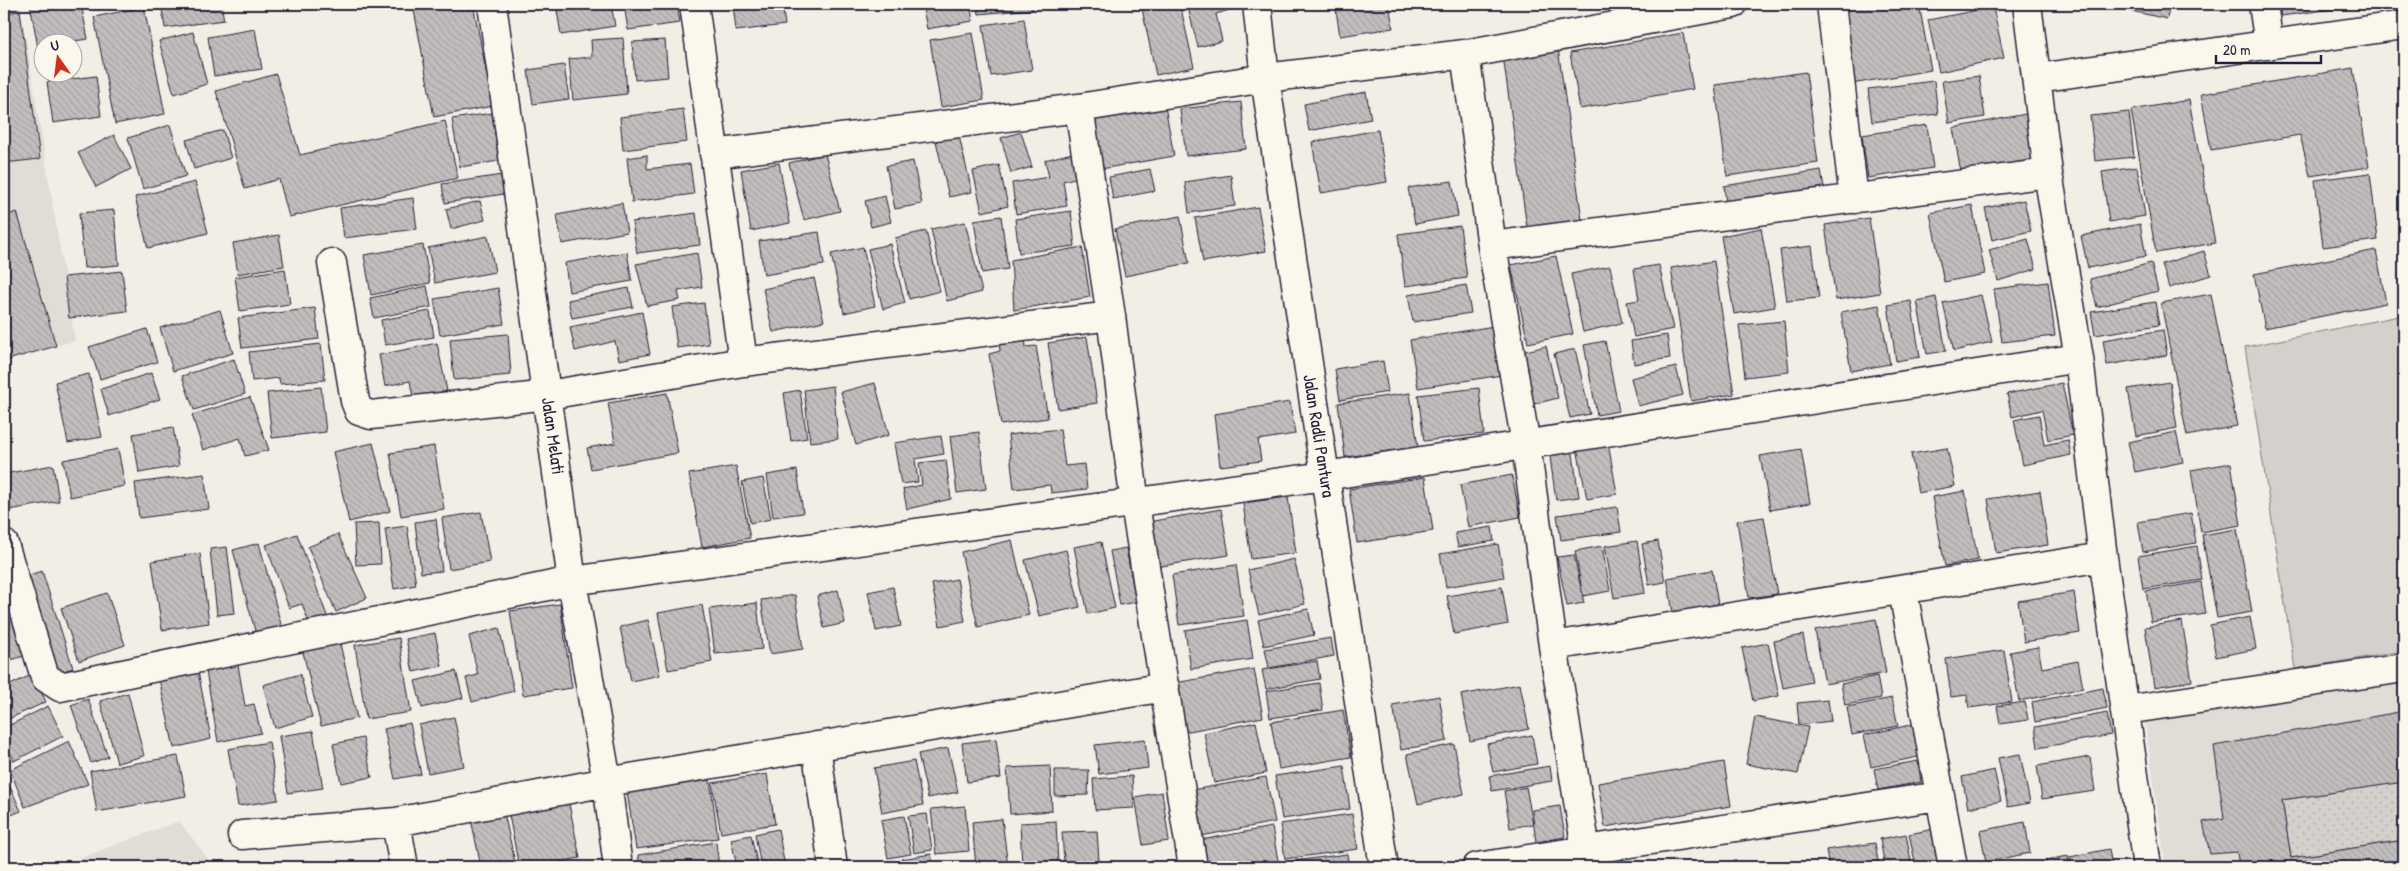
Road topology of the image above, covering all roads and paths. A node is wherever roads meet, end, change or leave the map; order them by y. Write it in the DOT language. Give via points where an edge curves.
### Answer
graph roads {
  1 [pos="492,4"];
  2 [pos="694,4"];
  3 [pos="1257,4"];
  4 [pos="1733,4"];
  5 [pos="1831,4"];
  6 [pos="2027,4"];
  7 [pos="2262,4"];
  8 [pos="2404,25"];
  9 [pos="2268,45"];
  10 [pos="1465,54"];
  11 [pos="1265,78"];
  12 [pos="2038,78"];
  13 [pos="1079,108"];
  14 [pos="714,154"];
  15 [pos="2048,173"];
  16 [pos="1854,199"];
  17 [pos="1492,246"];
  18 [pos="332,263"];
  19 [pos="1111,316"];
  20 [pos="2079,358"];
  21 [pos="743,362"];
  22 [pos="548,395"];
  23 [pos="1526,445"];
  24 [pos="1325,476"];
  25 [pos="1135,504"];
  26 [pos="4,544"];
  27 [pos="2103,557"];
  28 [pos="572,582"];
  29 [pos="1903,591"];
  30 [pos="1553,646"];
  31 [pos="2404,668"];
  32 [pos="1164,687"];
  33 [pos="2126,710"];
  34 [pos="816,746"];
  35 [pos="607,782"];
  36 [pos="1939,796"];
  37 [pos="396,822"];
  38 [pos="242,835"];
  39 [pos="1586,850"];
  40 [pos="404,867"];
  41 [pos="618,867"];
  42 [pos="833,867"];
  43 [pos="1193,867"];
  44 [pos="1384,867"];
  45 [pos="1478,867"];
  46 [pos="1953,867"];
  47 [pos="2147,867"];
  1 -- 22 [label="street, Jalan Melati"];
  2 -- 14 [label="street"];
  3 -- 11 [label="street, Jalan Radli Pantura"];
  4 -- 10 [label="street"];
  5 -- 16 [label="street"];
  6 -- 12 [label="street"];
  7 -- 9 [label="street"];
  8 -- 9 [label="street"];
  9 -- 12 [label="street"];
  10 -- 11 [label="street"];
  10 -- 17 [label="street"];
  11 -- 13 [label="street"];
  11 -- 24 [label="street, Jalan Radli Pantura"];
  12 -- 15 [label="street"];
  13 -- 14 [label="street"];
  13 -- 19 [label="street"];
  14 -- 21 [label="street"];
  15 -- 16 [label="street"];
  15 -- 20 [label="street"];
  16 -- 17 [label="street"];
  17 -- 23 [label="street"];
  18 -- 22 [label="street" via="359,411 371,415"];
  19 -- 21 [label="street"];
  19 -- 25 [label="street"];
  20 -- 23 [label="street"];
  20 -- 27 [label="street"];
  21 -- 22 [label="street"];
  22 -- 28 [label="street, Jalan Melati"];
  23 -- 24 [label="street"];
  23 -- 30 [label="street"];
  24 -- 25 [label="street"];
  24 -- 44 [label="street, Jalan Radli Pantura"];
  25 -- 28 [label="street"];
  25 -- 32 [label="street"];
  26 -- 28 [label="street" via="45,677 60,687"];
  27 -- 29 [label="street"];
  27 -- 33 [label="street"];
  28 -- 35 [label="street, Jalan Melati"];
  29 -- 30 [label="street"];
  29 -- 36 [label="street"];
  30 -- 39 [label="street"];
  31 -- 33 [label="street"];
  32 -- 34 [label="street"];
  32 -- 43 [label="street"];
  33 -- 47 [label="street"];
  34 -- 35 [label="street"];
  34 -- 42 [label="street"];
  35 -- 37 [label="street"];
  35 -- 41 [label="street, Jalan Melati"];
  36 -- 39 [label="street"];
  36 -- 46 [label="street"];
  37 -- 38 [label="street"];
  37 -- 40 [label="street"];
  39 -- 45 [label="street"];
}
